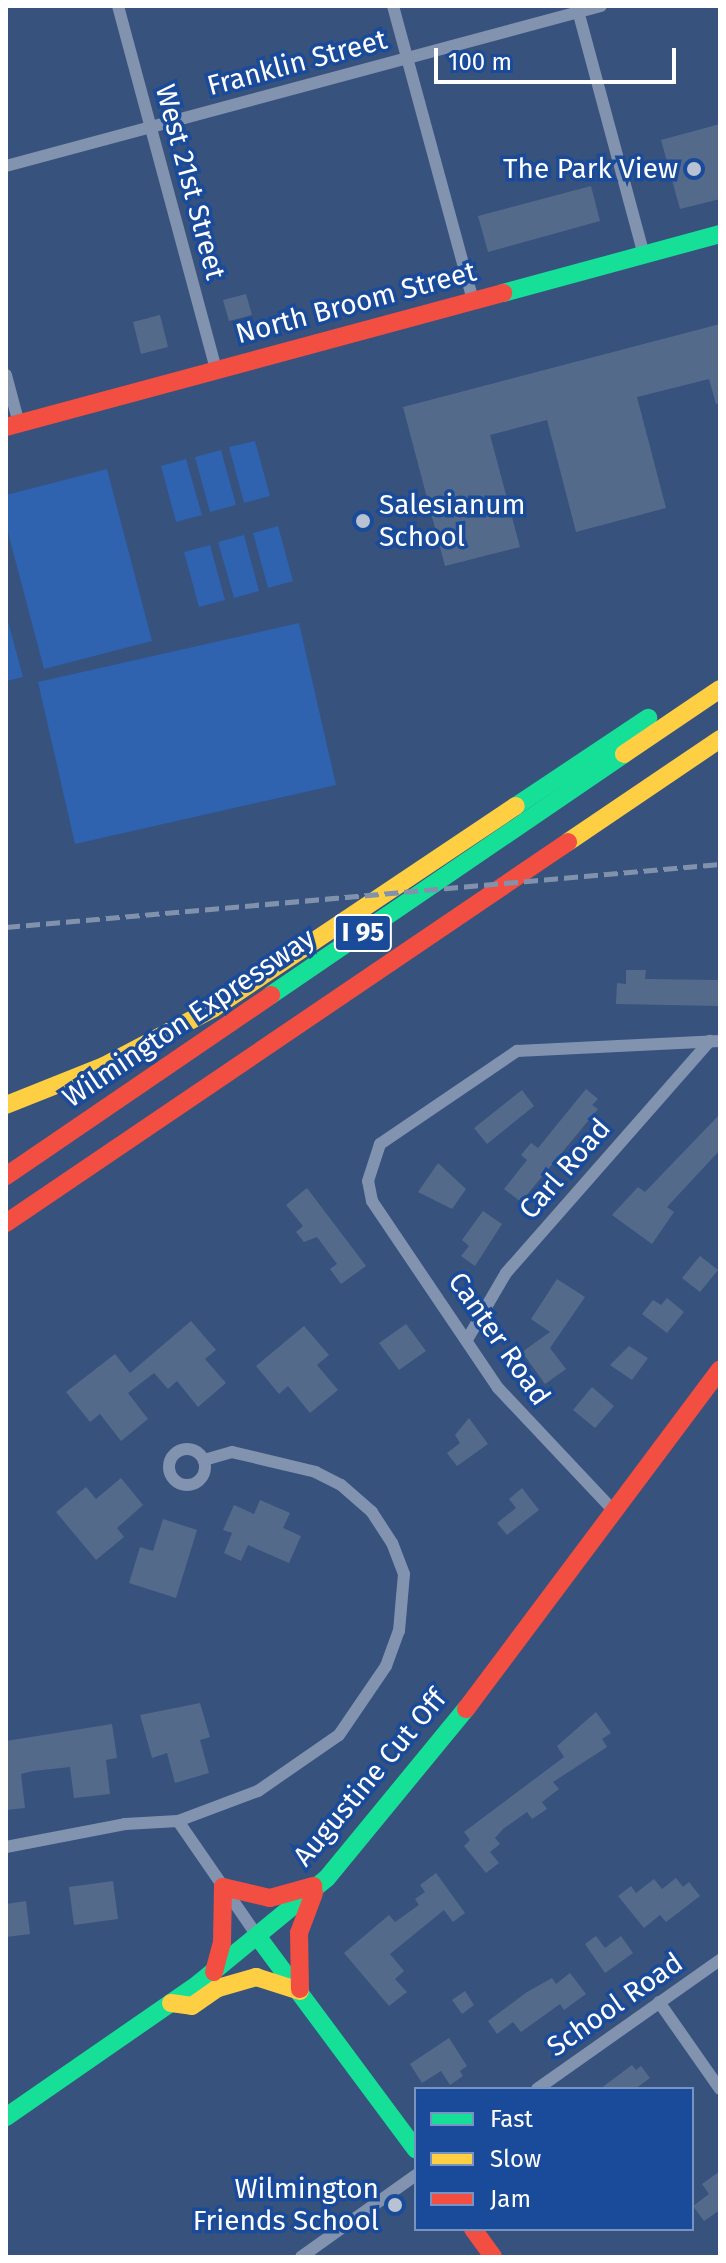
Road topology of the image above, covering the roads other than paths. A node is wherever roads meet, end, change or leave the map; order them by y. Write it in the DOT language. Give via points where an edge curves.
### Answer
graph roads {
  1 [pos="118,6"];
  2 [pos="393,6"];
  3 [pos="601,6"];
  4 [pos="578,9"];
  5 [pos="407,58"];
  6 [pos="150,127"];
  7 [pos="6,166"];
  8 [pos="720,234"];
  9 [pos="644,255"];
  10 [pos="473,301"];
  11 [pos="216,370"];
  12 [pos="6,375"];
  13 [pos="12,425"];
  14 [pos="720,670"];
  15 [pos="720,689"];
  16 [pos="720,739"];
  17 [pos="715,1041"];
  18 [pos="83,1076"];
  19 [pos="6,1095"];
  20 [pos="6,1105"];
  21 [pos="6,1176"];
  22 [pos="6,1223"];
  23 [pos="468,1338"];
  24 [pos="720,1370"];
  25 [pos="204,1460"];
  26 [pos="613,1510"];
  27 [pos="178,1821"];
  28 [pos="6,1847"];
  29 [pos="319,1885"];
  30 [pos="223,1887"];
  31 [pos="258,1937"];
  32 [pos="720,1960"];
  33 [pos="214,1972"];
  34 [pos="300,1991"];
  35 [pos="659,2002"];
  36 [pos="171,2003"];
  37 [pos="540,2087"];
  38 [pos="720,2089"];
  39 [pos="6,2117"];
  40 [pos="414,2147"];
  41 [pos="414,2176"];
  42 [pos="474,2231"];
  43 [pos="301,2257"];
  44 [pos="493,2257"];
  1 -- 6 [label="street, West 21st Street"];
  2 -- 5 [label="street"];
  3 -- 4 [label="street, Franklin Street"];
  4 -- 5 [label="street, Franklin Street"];
  4 -- 9 [label="street"];
  5 -- 6 [label="street, Franklin Street"];
  5 -- 10 [label="street"];
  6 -- 7 [label="street, Franklin Street"];
  6 -- 11 [label="street, West 21st Street"];
  8 -- 9 [label="main road, North Broom Street"];
  9 -- 10 [label="main road, North Broom Street"];
  10 -- 11 [label="main road, North Broom Street"];
  11 -- 13 [label="main road, North Broom Street"];
  12 -- 13 [label="street"];
  14 -- 18 [label="main road" via="214,1008"];
  15 -- 21 [label="main road, Wilmington Expressway / I 95"];
  16 -- 22 [label="main road, I 95"];
  17 -- 23 [label="street, Carl Road" via="506,1273"];
  17 -- 23 [label="street, Canter Road" via="517,1051 380,1144 368,1181 372,1201"];
  18 -- 19 [label="main road"];
  18 -- 20 [label="main road"];
  23 -- 26 [label="street, Canter Road" via="498,1388"];
  24 -- 26 [label="main road, Augustine Cut Off"];
  25 -- 27 [label="street" via="232,1452 316,1472 341,1485 372,1512 392,1543 404,1574 403,1588 399,1631 386,1666 339,1735 258,1791"];
  26 -- 29 [label="main road, Augustine Cut Off" via="428,1759"];
  27 -- 28 [label="street" via="125,1824"];
  27 -- 30 [label="street"];
  29 -- 30 [label="main road" via="270,1898"];
  29 -- 31 [label="main road, Augustine Cut Off"];
  29 -- 34 [label="main road" via="299,1933"];
  30 -- 31 [label="street"];
  30 -- 33 [label="main road" via="222,1943"];
  31 -- 33 [label="main road, Augustine Cut Off"];
  31 -- 34 [label="main road"];
  32 -- 35 [label="street, School Road"];
  33 -- 36 [label="main road, Augustine Cut Off"];
  34 -- 36 [label="main road" via="256,1977 225,1985 192,2006"];
  34 -- 40 [label="main road"];
  35 -- 37 [label="street, School Road"];
  35 -- 38 [label="street"];
  36 -- 39 [label="main road, Augustine Cut Off"];
  41 -- 43 [label="street"];
  42 -- 44 [label="main road"];
}
